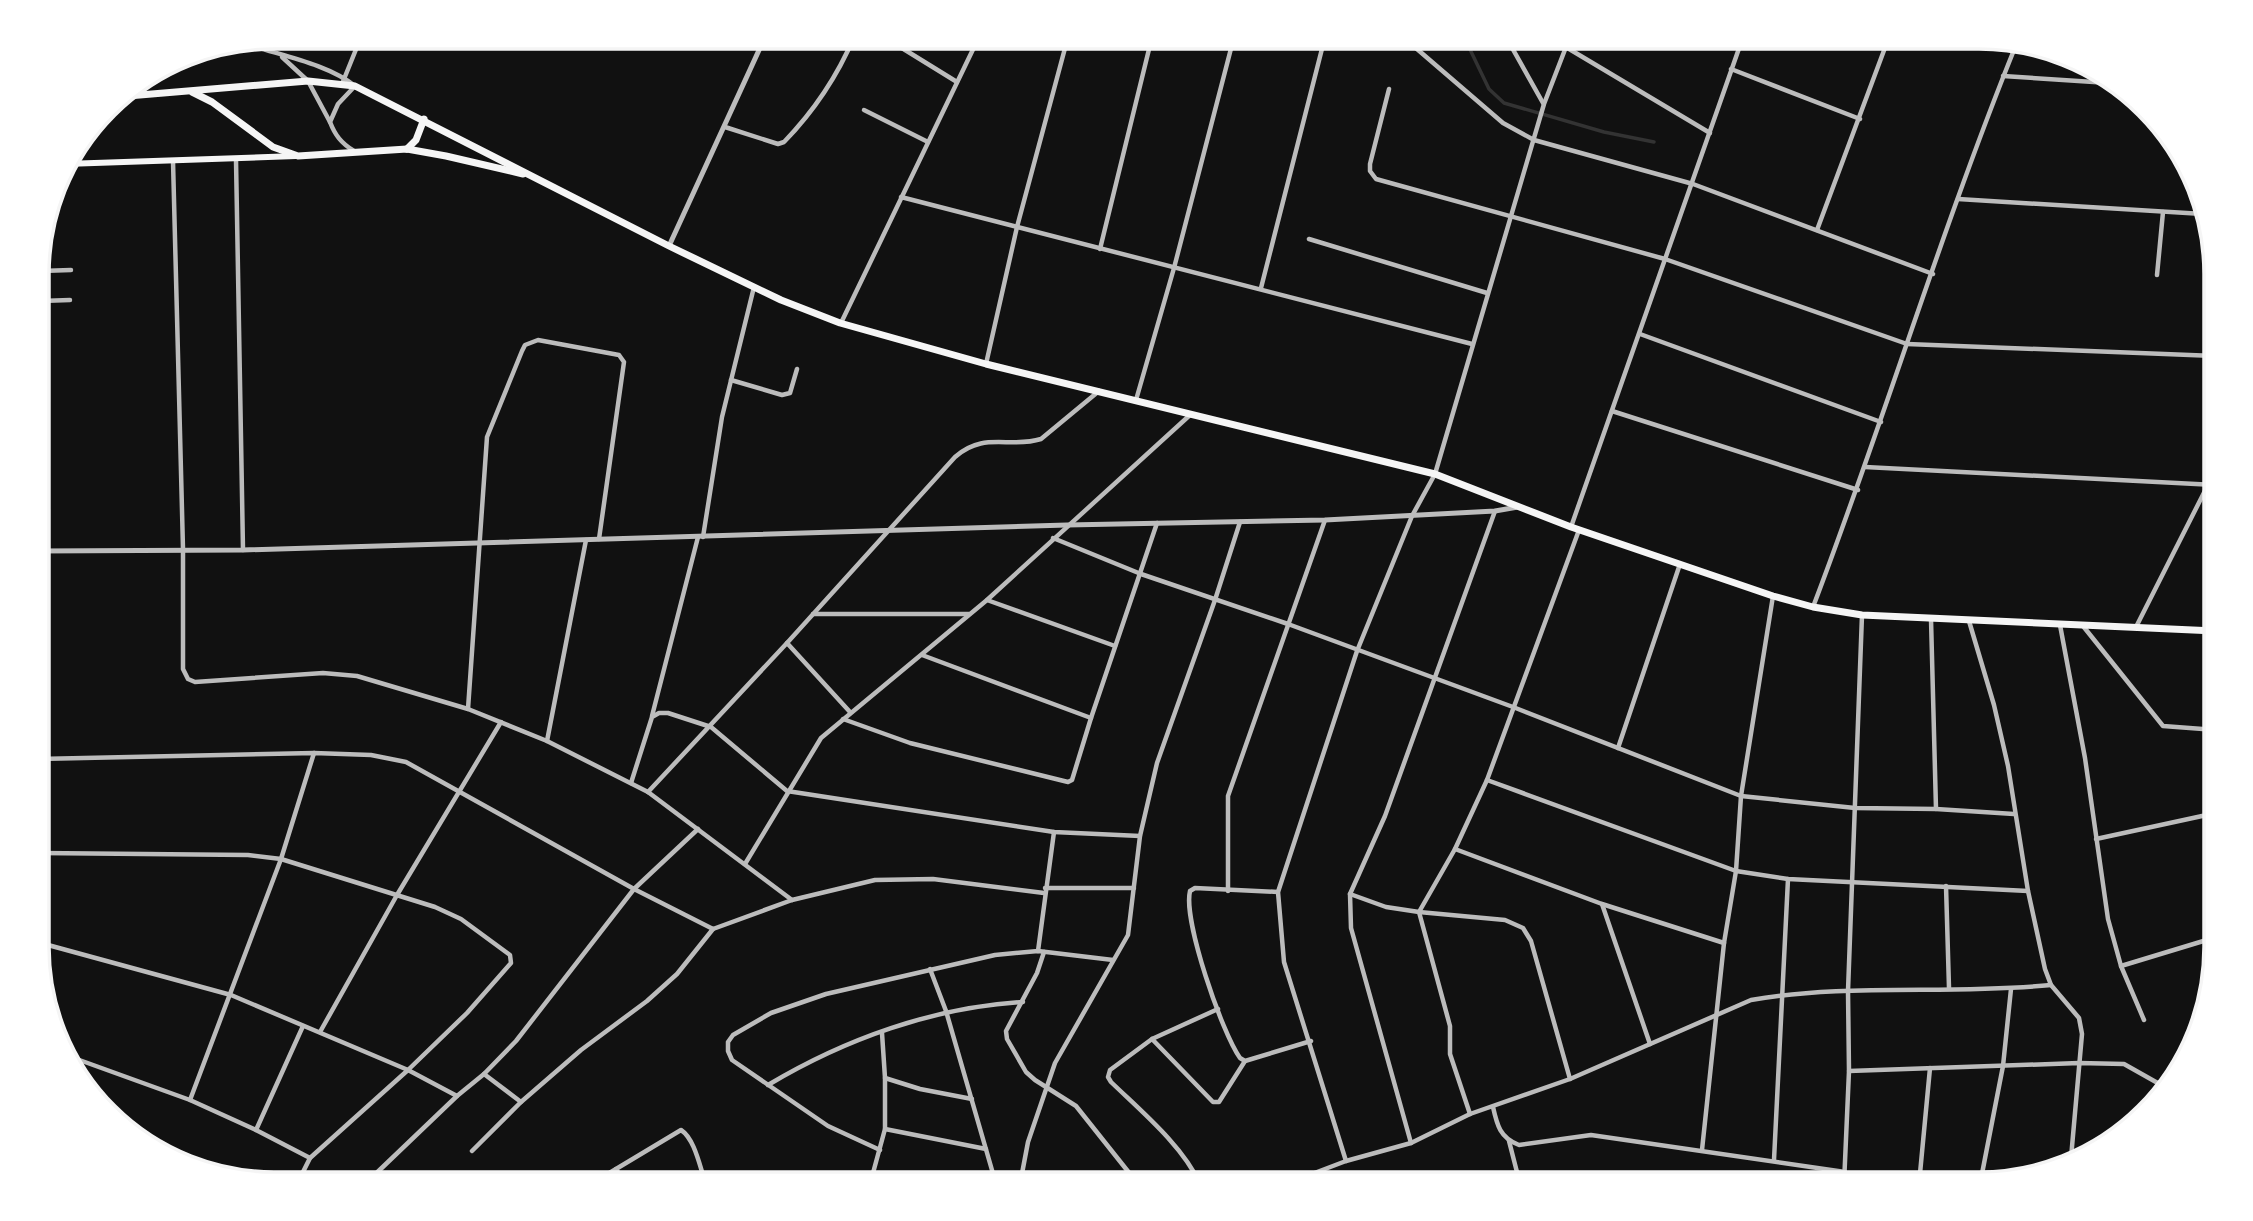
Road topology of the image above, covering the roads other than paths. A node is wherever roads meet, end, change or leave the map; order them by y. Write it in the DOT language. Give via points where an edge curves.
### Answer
graph roads {
  1 [pos="356,49"];
  2 [pos="760,49"];
  3 [pos="849,49"];
  4 [pos="903,49"];
  5 [pos="973,49"];
  6 [pos="1065,49"];
  7 [pos="1149,49"];
  8 [pos="1231,49"];
  9 [pos="1322,49"];
  10 [pos="1417,49"];
  11 [pos="1512,49"];
  12 [pos="1565,49"];
  13 [pos="1569,49"];
  14 [pos="1738,49"];
  15 [pos="1885,49"];
  16 [pos="264,50"];
  17 [pos="271,52"];
  18 [pos="2013,52"];
  19 [pos="1731,69"];
  20 [pos="2003,76"];
  21 [pos="308,81"];
  22 [pos="343,81"];
  23 [pos="957,82"];
  24 [pos="2096,82"];
  25 [pos="355,86"];
  26 [pos="1389,89"];
  27 [pos="189,91"];
  28 [pos="139,95"];
  29 [pos="1543,106"];
  30 [pos="864,110"];
  31 [pos="424,119"];
  32 [pos="1860,119"];
  33 [pos="330,122"];
  34 [pos="725,127"];
  35 [pos="1710,133"];
  36 [pos="1534,140"];
  37 [pos="928,142"];
  38 [pos="407,149"];
  39 [pos="357,153"];
  40 [pos="298,156"];
  41 [pos="236,159"];
  42 [pos="173,161"];
  43 [pos="78,164"];
  44 [pos="534,176"];
  45 [pos="1693,184"];
  46 [pos="901,197"];
  47 [pos="1958,199"];
  48 [pos="2163,212"];
  49 [pos="2196,214"];
  50 [pos="1510,218"];
  51 [pos="1017,227"];
  52 [pos="1817,230"];
  53 [pos="1309,239"];
  54 [pos="670,246"];
  55 [pos="1100,249"];
  56 [pos="1665,259"];
  57 [pos="1174,268"];
  58 [pos="71,270"];
  59 [pos="49,271"];
  60 [pos="1933,274"];
  61 [pos="2157,275"];
  62 [pos="754,287"];
  63 [pos="1261,288"];
  64 [pos="1487,293"];
  65 [pos="70,300"];
  66 [pos="49,301"];
  67 [pos="840,323"];
  68 [pos="1640,334"];
  69 [pos="1472,344"];
  70 [pos="1907,344"];
  71 [pos="2204,356"];
  72 [pos="986,364"];
  73 [pos="797,369"];
  74 [pos="731,380"];
  75 [pos="1099,391"];
  76 [pos="1136,401"];
  77 [pos="1612,411"];
  78 [pos="1190,415"];
  79 [pos="1881,422"];
  80 [pos="1865,467"];
  81 [pos="1435,474"];
  82 [pos="2204,485"];
  83 [pos="1858,490"];
  84 [pos="2204,491"];
  85 [pos="1522,506"];
  86 [pos="1495,511"];
  87 [pos="1412,516"];
  88 [pos="1325,520"];
  89 [pos="1240,522"];
  90 [pos="1157,523"];
  91 [pos="1067,525"];
  92 [pos="1575,528"];
  93 [pos="887,532"];
  94 [pos="701,537"];
  95 [pos="1053,538"];
  96 [pos="599,539"];
  97 [pos="586,540"];
  98 [pos="481,542"];
  99 [pos="183,549"];
  100 [pos="243,550"];
  101 [pos="49,551"];
  102 [pos="1680,564"];
  103 [pos="1141,574"];
  104 [pos="1773,596"];
  105 [pos="987,600"];
  106 [pos="1215,600"];
  107 [pos="1813,607"];
  108 [pos="813,614"];
  109 [pos="970,614"];
  110 [pos="1862,615"];
  111 [pos="1931,619"];
  112 [pos="1969,621"];
  113 [pos="1288,624"];
  114 [pos="2060,625"];
  115 [pos="2082,626"];
  116 [pos="2135,629"];
  117 [pos="2204,632"];
  118 [pos="787,643"];
  119 [pos="1115,646"];
  120 [pos="1357,651"];
  121 [pos="921,655"];
  122 [pos="1434,679"];
  123 [pos="1513,707"];
  124 [pos="468,709"];
  125 [pos="850,712"];
  126 [pos="652,717"];
  127 [pos="1091,718"];
  128 [pos="843,719"];
  129 [pos="501,722"];
  130 [pos="711,727"];
  131 [pos="2204,729"];
  132 [pos="547,741"];
  133 [pos="1618,748"];
  134 [pos="314,753"];
  135 [pos="49,759"];
  136 [pos="1487,780"];
  137 [pos="631,783"];
  138 [pos="787,791"];
  139 [pos="460,792"];
  140 [pos="648,792"];
  141 [pos="1741,796"];
  142 [pos="1855,808"];
  143 [pos="1936,809"];
  144 [pos="2014,814"];
  145 [pos="2204,816"];
  146 [pos="698,829"];
  147 [pos="1054,832"];
  148 [pos="1140,836"];
  149 [pos="2096,839"];
  150 [pos="1455,849"];
  151 [pos="49,853"];
  152 [pos="281,859"];
  153 [pos="745,863"];
  154 [pos="1736,872"];
  155 [pos="1788,879"];
  156 [pos="1854,881"];
  157 [pos="1946,886"];
  158 [pos="1134,888"];
  159 [pos="634,889"];
  160 [pos="1045,890"];
  161 [pos="1228,891"];
  162 [pos="2028,891"];
  163 [pos="1278,892"];
  164 [pos="1350,894"];
  165 [pos="397,895"];
  166 [pos="792,900"];
  167 [pos="1602,904"];
  168 [pos="1419,912"];
  169 [pos="713,929"];
  170 [pos="2204,941"];
  171 [pos="1724,943"];
  172 [pos="49,945"];
  173 [pos="1041,951"];
  174 [pos="1113,960"];
  175 [pos="2121,966"];
  176 [pos="930,969"];
  177 [pos="2051,985"];
  178 [pos="1949,988"];
  179 [pos="2011,989"];
  180 [pos="1848,991"];
  181 [pos="231,995"];
  182 [pos="1782,995"];
  183 [pos="1023,1002"];
  184 [pos="1218,1009"];
  185 [pos="946,1011"];
  186 [pos="1716,1015"];
  187 [pos="2144,1020"];
  188 [pos="303,1026"];
  189 [pos="320,1032"];
  190 [pos="882,1033"];
  191 [pos="1152,1039"];
  192 [pos="1311,1041"];
  193 [pos="1650,1044"];
  194 [pos="78,1059"];
  195 [pos="1245,1061"];
  196 [pos="2079,1063"];
  197 [pos="2003,1066"];
  198 [pos="1930,1068"];
  199 [pos="408,1070"];
  200 [pos="1849,1071"];
  201 [pos="484,1074"];
  202 [pos="885,1078"];
  203 [pos="1570,1079"];
  204 [pos="2158,1082"];
  205 [pos="768,1085"];
  206 [pos="1046,1087"];
  207 [pos="457,1096"];
  208 [pos="972,1099"];
  209 [pos="190,1100"];
  210 [pos="521,1102"];
  211 [pos="1493,1107"];
  212 [pos="1470,1114"];
  213 [pos="885,1129"];
  214 [pos="256,1130"];
  215 [pos="1508,1141"];
  216 [pos="1411,1143"];
  217 [pos="986,1149"];
  218 [pos="880,1150"];
  219 [pos="1702,1150"];
  220 [pos="472,1151"];
  221 [pos="2073,1151"];
  222 [pos="310,1158"];
  223 [pos="1774,1160"];
  224 [pos="1346,1161"];
  225 [pos="617,1168"];
  226 [pos="303,1172"];
  227 [pos="378,1172"];
  228 [pos="610,1172"];
  229 [pos="619,1172"];
  230 [pos="701,1172"];
  231 [pos="874,1172"];
  232 [pos="993,1172"];
  233 [pos="1022,1172"];
  234 [pos="1129,1172"];
  235 [pos="1194,1172"];
  236 [pos="1317,1172"];
  237 [pos="1517,1172"];
  238 [pos="1845,1172"];
  239 [pos="1920,1172"];
  240 [pos="1982,1172"];
  1 -- 22 [label="street"];
  2 -- 34 [label="street"];
  3 -- 34 [label="street" via="822,98 785,142 778,144"];
  4 -- 23 [label="street"];
  5 -- 23 [label="street"];
  6 -- 51 [label="street"];
  7 -- 55 [label="street"];
  8 -- 57 [label="street"];
  9 -- 63 [label="street"];
  10 -- 36 [label="street" via="1503,123"];
  11 -- 29 [label="street"];
  12 -- 29 [label="street"];
  13 -- 35 [label="street"];
  14 -- 19 [label="street"];
  15 -- 32 [label="street"];
  16 -- 17 [label="street"];
  17 -- 21 [label="street"];
  17 -- 22 [label="street"];
  18 -- 20 [label="street"];
  19 -- 32 [label="street"];
  19 -- 35 [label="street"];
  20 -- 24 [label="street"];
  20 -- 47 [label="street"];
  21 -- 22 [label="main road"];
  21 -- 27 [label="main road"];
  21 -- 33 [label="street"];
  22 -- 25 [label="main road"];
  23 -- 37 [label="street"];
  25 -- 31 [label="main road"];
  25 -- 33 [label="street" via="338,103"];
  26 -- 50 [label="street" via="1370,164 1376,179"];
  27 -- 28 [label="main road"];
  27 -- 40 [label="main road" via="273,146"];
  29 -- 36 [label="street"];
  30 -- 37 [label="street"];
  31 -- 38 [label="main road"];
  31 -- 44 [label="main road"];
  32 -- 52 [label="street"];
  33 -- 39 [label="street" via="342,143"];
  34 -- 54 [label="street"];
  35 -- 45 [label="street"];
  36 -- 45 [label="street"];
  36 -- 50 [label="street"];
  37 -- 46 [label="street"];
  38 -- 39 [label="main road"];
  38 -- 44 [label="main road"];
  39 -- 40 [label="main road"];
  40 -- 41 [label="main road"];
  41 -- 42 [label="main road"];
  41 -- 100 [label="street"];
  42 -- 43 [label="main road"];
  42 -- 99 [label="street"];
  44 -- 54 [label="main road"];
  45 -- 52 [label="street"];
  45 -- 56 [label="street"];
  46 -- 51 [label="street"];
  46 -- 67 [label="street"];
  47 -- 48 [label="street"];
  47 -- 60 [label="street"];
  48 -- 49 [label="street"];
  48 -- 61 [label="street"];
  50 -- 56 [label="street"];
  50 -- 64 [label="street"];
  51 -- 55 [label="street"];
  51 -- 72 [label="street"];
  52 -- 60 [label="street"];
  53 -- 64 [label="street"];
  54 -- 62 [label="main road"];
  55 -- 57 [label="street"];
  56 -- 68 [label="street"];
  56 -- 70 [label="street"];
  57 -- 63 [label="street"];
  57 -- 76 [label="street"];
  58 -- 59 [label="street"];
  60 -- 70 [label="street"];
  62 -- 67 [label="main road"];
  62 -- 74 [label="street"];
  63 -- 69 [label="street"];
  64 -- 69 [label="street"];
  65 -- 66 [label="street"];
  67 -- 72 [label="main road"];
  68 -- 77 [label="street"];
  68 -- 79 [label="street"];
  69 -- 81 [label="street"];
  70 -- 71 [label="street"];
  70 -- 79 [label="street"];
  72 -- 75 [label="main road"];
  73 -- 74 [label="street" via="792,389 782,395"];
  74 -- 94 [label="street"];
  75 -- 76 [label="main road"];
  75 -- 93 [label="street" via="1041,439 988,441 966,447"];
  76 -- 78 [label="main road"];
  77 -- 83 [label="street"];
  77 -- 92 [label="street"];
  78 -- 81 [label="main road"];
  78 -- 91 [label="street"];
  79 -- 80 [label="street"];
  80 -- 82 [label="street"];
  80 -- 83 [label="street"];
  81 -- 85 [label="main road"];
  81 -- 87 [label="street"];
  83 -- 107 [label="street"];
  84 -- 116 [label="street"];
  85 -- 86 [label="street"];
  85 -- 92 [label="main road"];
  86 -- 87 [label="street"];
  86 -- 122 [label="street"];
  87 -- 88 [label="street"];
  87 -- 120 [label="street"];
  88 -- 89 [label="street"];
  88 -- 113 [label="street"];
  89 -- 90 [label="street"];
  89 -- 106 [label="street"];
  90 -- 91 [label="street"];
  90 -- 103 [label="street"];
  91 -- 93 [label="street"];
  91 -- 95 [label="street"];
  92 -- 102 [label="main road"];
  92 -- 123 [label="street"];
  93 -- 94 [label="street"];
  93 -- 108 [label="street"];
  94 -- 96 [label="street"];
  94 -- 126 [label="street"];
  95 -- 103 [label="street"];
  95 -- 105 [label="street"];
  96 -- 97 [label="street"];
  96 -- 98 [label="street" via="624,362 618,355 538,340 525,345 487,437"];
  97 -- 98 [label="street"];
  97 -- 132 [label="street"];
  98 -- 100 [label="street"];
  98 -- 124 [label="street"];
  99 -- 100 [label="street"];
  99 -- 101 [label="street"];
  99 -- 124 [label="street" via="183,669 188,679 323,673 357,676"];
  102 -- 104 [label="main road"];
  102 -- 133 [label="street"];
  103 -- 106 [label="street"];
  103 -- 119 [label="street"];
  104 -- 107 [label="main road"];
  104 -- 141 [label="street"];
  105 -- 109 [label="street"];
  105 -- 119 [label="street"];
  106 -- 113 [label="street"];
  106 -- 148 [label="street" via="1157,764"];
  107 -- 110 [label="main road"];
  108 -- 109 [label="street"];
  108 -- 118 [label="street"];
  109 -- 121 [label="street"];
  110 -- 111 [label="main road"];
  110 -- 142 [label="street"];
  111 -- 112 [label="main road"];
  111 -- 143 [label="street"];
  112 -- 114 [label="main road"];
  112 -- 144 [label="street" via="1994,705"];
  113 -- 120 [label="street"];
  113 -- 161 [label="street" via="1228,796"];
  114 -- 115 [label="main road"];
  114 -- 149 [label="street"];
  115 -- 116 [label="main road"];
  115 -- 131 [label="street" via="2163,726"];
  116 -- 117 [label="main road"];
  118 -- 125 [label="street"];
  118 -- 130 [label="street"];
  119 -- 127 [label="street"];
  120 -- 122 [label="street"];
  120 -- 163 [label="street"];
  121 -- 125 [label="street"];
  121 -- 127 [label="street"];
  122 -- 123 [label="street"];
  122 -- 164 [label="street" via="1385,816"];
  123 -- 133 [label="street"];
  123 -- 136 [label="street"];
  124 -- 129 [label="street"];
  125 -- 128 [label="street"];
  126 -- 130 [label="street" via="668,713"];
  126 -- 137 [label="street"];
  127 -- 128 [label="street" via="1068,782 910,743"];
  128 -- 138 [label="street" via="821,738"];
  129 -- 132 [label="street"];
  129 -- 139 [label="street"];
  130 -- 138 [label="street"];
  130 -- 140 [label="street"];
  132 -- 137 [label="street"];
  133 -- 141 [label="street"];
  134 -- 135 [label="street"];
  134 -- 139 [label="street" via="372,755 406,762"];
  134 -- 152 [label="street"];
  136 -- 150 [label="street"];
  136 -- 154 [label="street"];
  137 -- 140 [label="street"];
  138 -- 147 [label="street"];
  138 -- 153 [label="street"];
  139 -- 159 [label="street"];
  139 -- 165 [label="street"];
  140 -- 146 [label="street"];
  141 -- 142 [label="street"];
  141 -- 154 [label="street"];
  142 -- 143 [label="street"];
  142 -- 156 [label="street"];
  143 -- 144 [label="street"];
  144 -- 162 [label="street"];
  145 -- 149 [label="street"];
  146 -- 153 [label="street"];
  146 -- 159 [label="street"];
  147 -- 148 [label="street"];
  147 -- 160 [label="street"];
  148 -- 158 [label="street"];
  149 -- 175 [label="street" via="2108,919"];
  150 -- 167 [label="street"];
  150 -- 168 [label="street"];
  151 -- 152 [label="street"];
  152 -- 165 [label="street"];
  152 -- 181 [label="street"];
  153 -- 166 [label="street"];
  154 -- 155 [label="street"];
  154 -- 171 [label="street"];
  155 -- 156 [label="street"];
  155 -- 182 [label="street"];
  156 -- 157 [label="street"];
  156 -- 180 [label="street"];
  157 -- 162 [label="street"];
  157 -- 178 [label="street"];
  158 -- 160 [label="street"];
  158 -- 174 [label="street" via="1128,935"];
  159 -- 169 [label="street"];
  159 -- 201 [label="street" via="516,1041"];
  160 -- 166 [label="street" via="933,879 875,880"];
  160 -- 173 [label="street"];
  161 -- 163 [label="street"];
  161 -- 184 [label="street" via="1195,888 1189,897 1197,950"];
  162 -- 177 [label="street"];
  163 -- 192 [label="street" via="1284,962"];
  164 -- 168 [label="street"];
  164 -- 216 [label="street" via="1351,928"];
  165 -- 189 [label="street"];
  165 -- 199 [label="street" via="461,919 512,958 467,1013"];
  166 -- 169 [label="street"];
  167 -- 171 [label="street"];
  167 -- 193 [label="street"];
  168 -- 203 [label="street" via="1505,920 1523,928 1531,941"];
  168 -- 212 [label="street" via="1450,1026 1450,1054"];
  169 -- 210 [label="street" via="677,974"];
  170 -- 175 [label="street"];
  171 -- 186 [label="street"];
  172 -- 181 [label="street"];
  173 -- 174 [label="street"];
  173 -- 176 [label="street"];
  173 -- 183 [label="street" via="1037,973"];
  174 -- 206 [label="street"];
  175 -- 187 [label="street"];
  176 -- 185 [label="street"];
  176 -- 205 [label="street" via="826,994 771,1013 733,1035 727,1051 732,1060"];
  177 -- 179 [label="street"];
  177 -- 196 [label="street" via="2080,1018"];
  178 -- 179 [label="street"];
  178 -- 180 [label="street"];
  179 -- 197 [label="street"];
  180 -- 182 [label="street"];
  180 -- 200 [label="street"];
  181 -- 188 [label="street"];
  181 -- 209 [label="street"];
  182 -- 186 [label="street" via="1751,1000"];
  182 -- 223 [label="street"];
  183 -- 185 [label="street"];
  183 -- 206 [label="street" via="1005,1035 1026,1072"];
  184 -- 191 [label="street"];
  184 -- 195 [label="street" via="1237,1054"];
  185 -- 190 [label="street"];
  185 -- 208 [label="street"];
  186 -- 193 [label="street"];
  186 -- 219 [label="street"];
  188 -- 189 [label="street"];
  188 -- 214 [label="street"];
  189 -- 199 [label="street"];
  190 -- 202 [label="street"];
  190 -- 205 [label="street" via="833,1051"];
  191 -- 195 [label="street" via="1213,1102 1224,1097"];
  191 -- 235 [label="street" via="1110,1070 1108,1077 1168,1138"];
  192 -- 195 [label="street"];
  192 -- 224 [label="street"];
  193 -- 203 [label="street"];
  194 -- 209 [label="street"];
  196 -- 197 [label="street"];
  196 -- 204 [label="street" via="2124,1064"];
  196 -- 221 [label="street"];
  197 -- 198 [label="street"];
  197 -- 240 [label="street"];
  198 -- 200 [label="street"];
  198 -- 239 [label="street"];
  199 -- 207 [label="street"];
  199 -- 222 [label="street"];
  200 -- 238 [label="street"];
  201 -- 207 [label="street"];
  201 -- 210 [label="street"];
  202 -- 208 [label="street"];
  202 -- 213 [label="street"];
  203 -- 211 [label="street"];
  205 -- 218 [label="street" via="828,1126"];
  206 -- 233 [label="street"];
  206 -- 234 [label="street" via="1076,1106"];
  207 -- 227 [label="street"];
  208 -- 217 [label="street"];
  209 -- 214 [label="street"];
  210 -- 220 [label="street"];
  211 -- 212 [label="street"];
  211 -- 215 [label="street" via="1498,1129"];
  212 -- 216 [label="street"];
  213 -- 217 [label="street"];
  213 -- 218 [label="street"];
  214 -- 222 [label="street"];
  215 -- 219 [label="street" via="1519,1145 1591,1135"];
  215 -- 237 [label="street"];
  216 -- 224 [label="street"];
  217 -- 232 [label="street"];
  218 -- 231 [label="street"];
  219 -- 223 [label="street"];
  222 -- 226 [label="street"];
  223 -- 238 [label="street"];
  224 -- 236 [label="street"];
  225 -- 228 [label="street"];
  225 -- 229 [label="street"];
  225 -- 230 [label="street" via="681,1130"];
}
